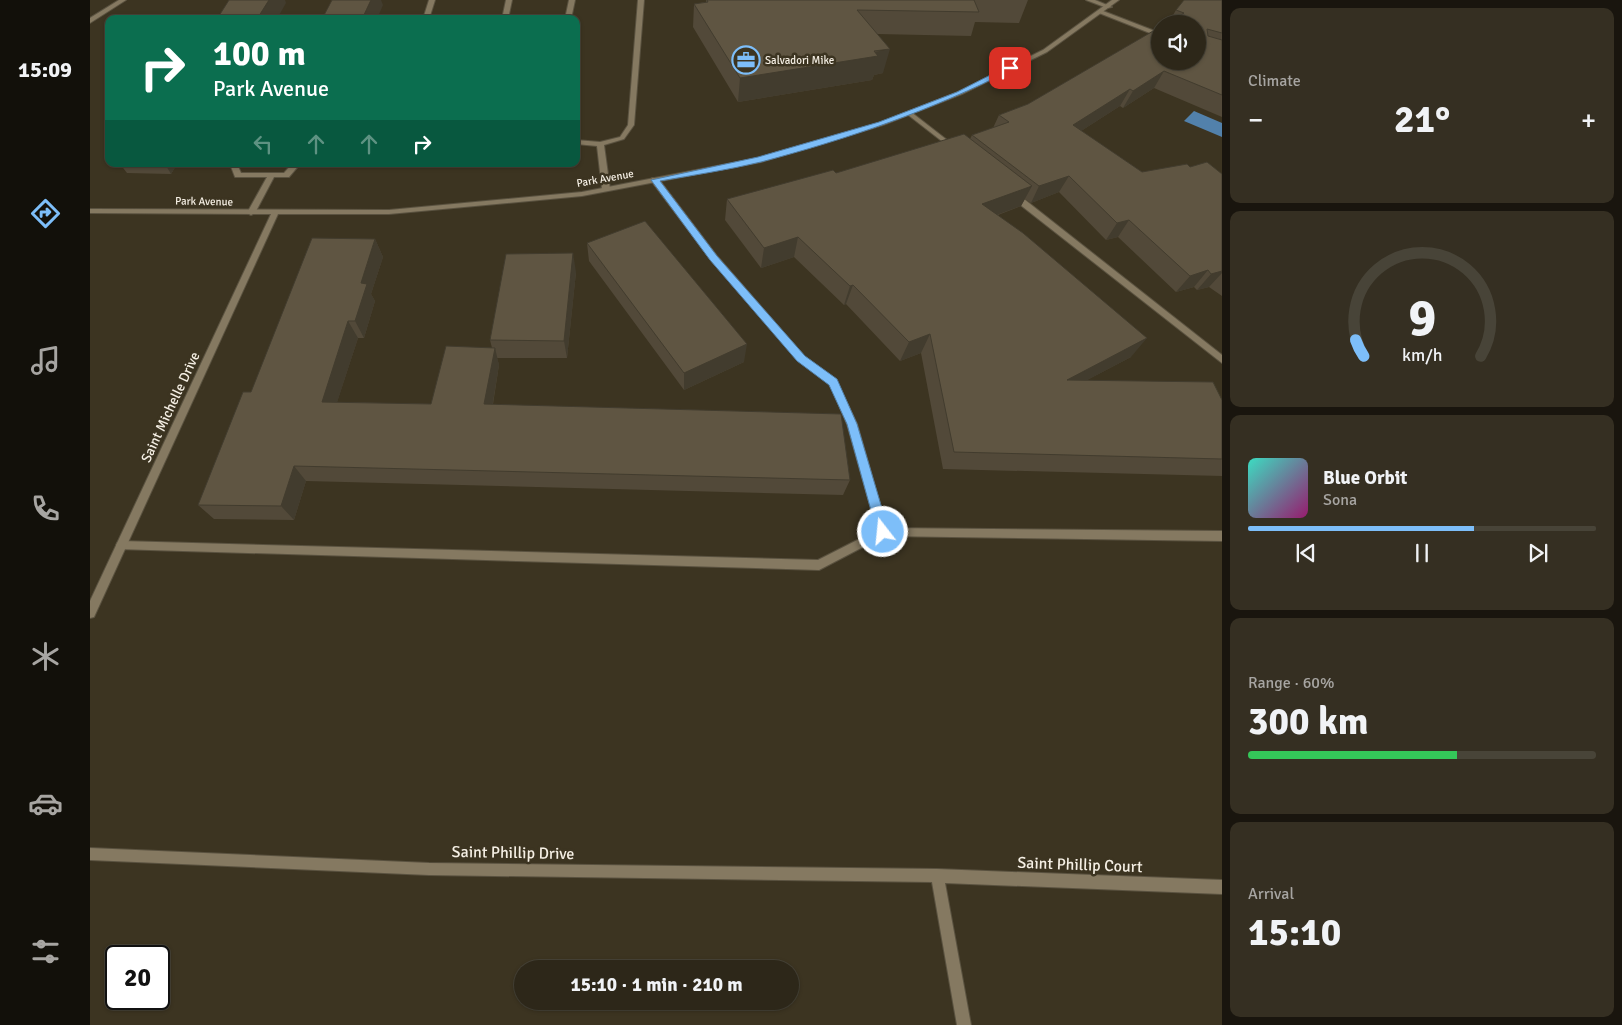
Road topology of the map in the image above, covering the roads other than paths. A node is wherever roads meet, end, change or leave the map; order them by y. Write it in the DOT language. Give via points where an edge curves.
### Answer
graph roads {
  1 [pos="123,0"];
  2 [pos="432,0"];
  3 [pos="510,0"];
  4 [pos="572,0"];
  5 [pos="641,0"];
  6 [pos="1089,0"];
  7 [pos="1116,0"];
  8 [pos="1109,7"];
  9 [pos="1101,12"];
  10 [pos="427,15"];
  11 [pos="506,15"];
  12 [pos="569,15"];
  13 [pos="90,21"];
  14 [pos="1151,31"];
  15 [pos="909,113"];
  16 [pos="580,142"];
  17 [pos="600,144"];
  18 [pos="960,153"];
  19 [pos="235,167"];
  20 [pos="293,167"];
  21 [pos="272,175"];
  22 [pos="655,180"];
  23 [pos="606,189"];
  24 [pos="1006,189"];
  25 [pos="90,211"];
  26 [pos="251,213"];
  27 [pos="275,214"];
  28 [pos="1222,360"];
  29 [pos="883,532"];
  30 [pos="1222,536"];
  31 [pos="121,546"];
  32 [pos="90,613"];
  33 [pos="90,854"];
  34 [pos="937,876"];
  35 [pos="1222,887"];
  36 [pos="964,1025"];
  1 -- 13 [label="street"];
  2 -- 10 [label="street"];
  3 -- 11 [label="street"];
  4 -- 12 [label="street"];
  5 -- 17 [label="street" via="631,125 622,138"];
  6 -- 8 [label="street"];
  7 -- 8 [label="street, Park Avenue"];
  8 -- 9 [label="street, Park Avenue"];
  9 -- 14 [label="street"];
  9 -- 15 [label="street, Park Avenue" via="1044,51 960,93"];
  15 -- 18 [label="street"];
  15 -- 22 [label="street, Park Avenue" via="759,160"];
  16 -- 17 [label="street"];
  17 -- 23 [label="street"];
  19 -- 21 [label="street" via="238,175"];
  20 -- 21 [label="street" via="286,175"];
  21 -- 26 [label="street"];
  22 -- 23 [label="street, Park Avenue"];
  22 -- 29 [label="street" via="714,258 801,358 833,382 852,424"];
  23 -- 27 [label="street, Park Avenue" via="390,212"];
  24 -- 28 [label="street"];
  25 -- 26 [label="street, Park Avenue"];
  26 -- 27 [label="street, Park Avenue"];
  27 -- 31 [label="street, Saint Michelle Drive"];
  29 -- 30 [label="street"];
  29 -- 31 [label="street" via="819,565"];
  31 -- 32 [label="street, Saint Michelle Drive"];
  33 -- 34 [label="street, Saint Phillip Drive" via="429,869"];
  34 -- 35 [label="street, Saint Phillip Court"];
  34 -- 36 [label="street"];
}
